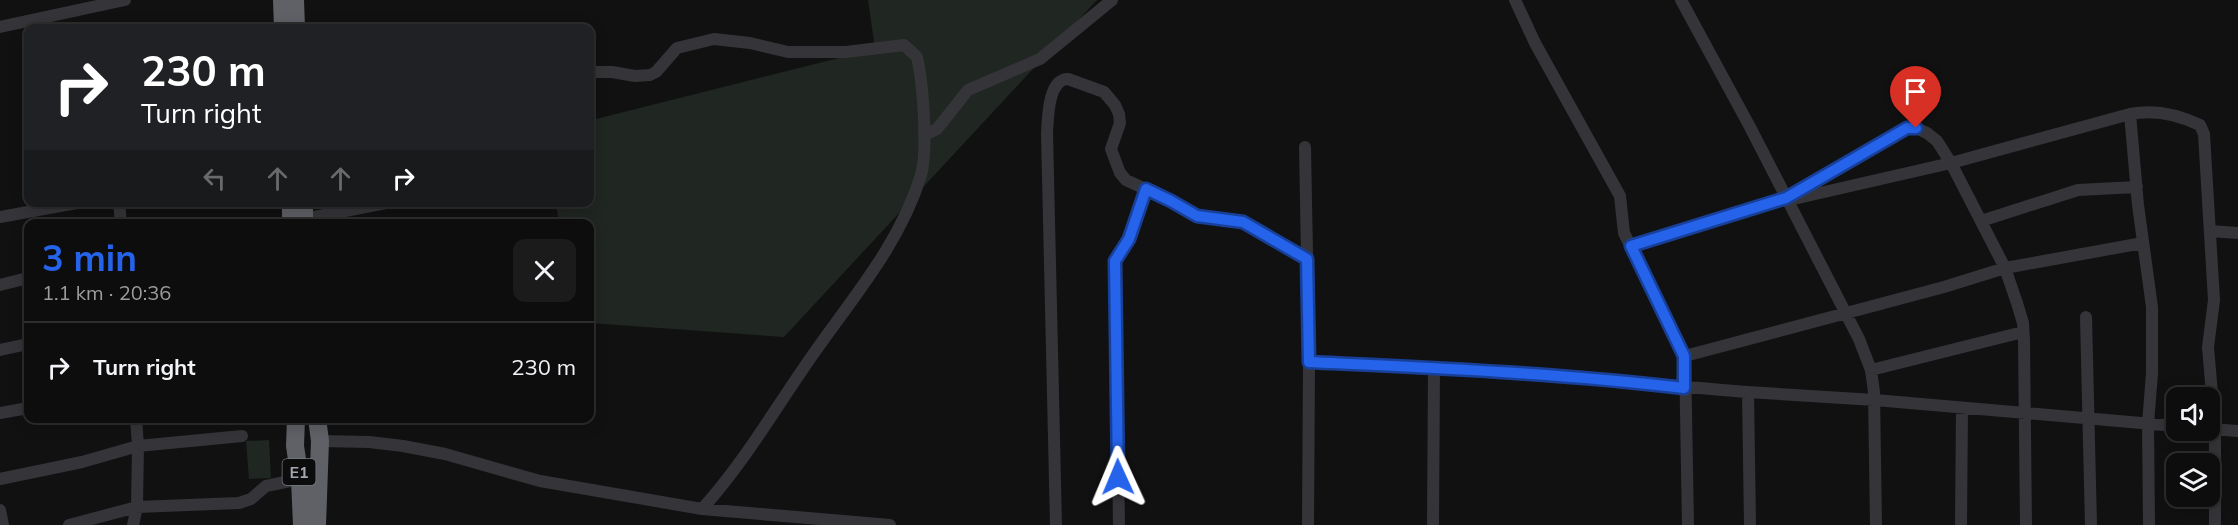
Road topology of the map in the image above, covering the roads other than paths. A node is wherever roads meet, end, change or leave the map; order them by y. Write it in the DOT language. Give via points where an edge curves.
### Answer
graph roads {
  1 [pos="125,0"];
  2 [pos="282,0"];
  3 [pos="295,0"];
  4 [pos="1112,0"];
  5 [pos="1515,0"];
  6 [pos="1681,0"];
  7 [pos="283,24"];
  8 [pos="296,24"];
  9 [pos="0,27"];
  10 [pos="594,72"];
  11 [pos="2130,114"];
  12 [pos="924,135"];
  13 [pos="1305,147"];
  14 [pos="1951,162"];
  15 [pos="2137,187"];
  16 [pos="1146,189"];
  17 [pos="1786,198"];
  18 [pos="55,207"];
  19 [pos="363,207"];
  20 [pos="0,217"];
  21 [pos="297,219"];
  22 [pos="1980,221"];
  23 [pos="2210,231"];
  24 [pos="2238,233"];
  25 [pos="2144,243"];
  26 [pos="1631,246"];
  27 [pos="1307,259"];
  28 [pos="2005,268"];
  29 [pos="24,279"];
  30 [pos="0,285"];
  31 [pos="1846,314"];
  32 [pos="2086,317"];
  33 [pos="2023,332"];
  34 [pos="24,345"];
  35 [pos="0,350"];
  36 [pos="1684,356"];
  37 [pos="1309,362"];
  38 [pos="1434,368"];
  39 [pos="1872,370"];
  40 [pos="2210,387"];
  41 [pos="1684,388"];
  42 [pos="1748,392"];
  43 [pos="1875,400"];
  44 [pos="24,409"];
  45 [pos="1962,409"];
  46 [pos="0,413"];
  47 [pos="2024,414"];
  48 [pos="2088,419"];
  49 [pos="136,423"];
  50 [pos="2148,424"];
  51 [pos="296,425"];
  52 [pos="2166,425"];
  53 [pos="2220,430"];
  54 [pos="2238,431"];
  55 [pos="318,435"];
  56 [pos="242,436"];
  57 [pos="2212,441"];
  58 [pos="138,446"];
  59 [pos="296,453"];
  60 [pos="0,478"];
  61 [pos="300,479"];
  62 [pos="136,507"];
  63 [pos="702,509"];
  64 [pos="0,510"];
  65 [pos="820,522"];
  66 [pos="3,525"];
  67 [pos="69,525"];
  68 [pos="133,525"];
  69 [pos="302,525"];
  70 [pos="317,525"];
  71 [pos="890,525"];
  72 [pos="1056,525"];
  73 [pos="1119,525"];
  74 [pos="1308,525"];
  75 [pos="1433,525"];
  76 [pos="1688,525"];
  77 [pos="1750,525"];
  78 [pos="1876,525"];
  79 [pos="1961,525"];
  80 [pos="2026,525"];
  81 [pos="2091,525"];
  82 [pos="2149,525"];
  83 [pos="2215,525"];
  1 -- 9 [label="street"];
  2 -- 7 [label="highway"];
  3 -- 8 [label="highway"];
  4 -- 12 [label="street" via="1040,59 968,90 937,129"];
  5 -- 26 [label="street" via="1620,196 1624,233"];
  6 -- 17 [label="street"];
  10 -- 12 [label="street" via="650,75 677,48 714,39 789,52 846,52 904,45 917,57"];
  11 -- 14 [label="street"];
  11 -- 15 [label="street"];
  11 -- 23 [label="street" via="2160,111 2200,125 2204,134"];
  12 -- 63 [label="street" via="921,173 903,221 876,270 804,368 745,458"];
  13 -- 27 [label="street"];
  14 -- 17 [label="street" via="1846,188"];
  14 -- 17 [label="street" via="1928,133 1907,128"];
  14 -- 22 [label="street"];
  15 -- 22 [label="street" via="2078,190"];
  15 -- 25 [label="street"];
  16 -- 27 [label="street" via="1197,216 1243,222"];
  16 -- 72 [label="street" via="1126,180 1112,154 1120,123 1109,97 1068,79 1058,82 1049,106 1047,132"];
  16 -- 73 [label="street" via="1129,239 1115,261"];
  17 -- 26 [label="street"];
  17 -- 31 [label="street"];
  18 -- 20 [label="street"];
  19 -- 21 [label="street"];
  22 -- 28 [label="street"];
  23 -- 24 [label="street"];
  23 -- 40 [label="street" via="2214,300 2208,347"];
  25 -- 28 [label="street"];
  25 -- 50 [label="street" via="2152,307"];
  26 -- 36 [label="street"];
  27 -- 37 [label="street"];
  28 -- 31 [label="street"];
  28 -- 33 [label="street"];
  29 -- 30 [label="street"];
  31 -- 36 [label="street"];
  31 -- 39 [label="street"];
  32 -- 48 [label="street"];
  33 -- 39 [label="street"];
  33 -- 47 [label="street"];
  34 -- 35 [label="street"];
  36 -- 41 [label="street"];
  37 -- 38 [label="street"];
  37 -- 74 [label="street"];
  38 -- 41 [label="street"];
  38 -- 75 [label="street"];
  39 -- 43 [label="street"];
  41 -- 42 [label="street"];
  41 -- 76 [label="street"];
  42 -- 43 [label="street"];
  42 -- 77 [label="street"];
  43 -- 45 [label="street"];
  43 -- 78 [label="street"];
  44 -- 46 [label="street"];
  45 -- 47 [label="street"];
  45 -- 79 [label="street"];
  47 -- 48 [label="street"];
  47 -- 80 [label="street"];
  48 -- 50 [label="street"];
  48 -- 81 [label="street"];
  49 -- 58 [label="street"];
  50 -- 52 [label="street"];
  50 -- 82 [label="street"];
  51 -- 55 [label="highway"];
  51 -- 59 [label="highway, E1"];
  53 -- 54 [label="street"];
  55 -- 59 [label="highway" via="308,455"];
  55 -- 63 [label="street" via="389,443 540,481"];
  55 -- 70 [label="highway, E1"];
  56 -- 58 [label="street"];
  57 -- 83 [label="street"];
  58 -- 60 [label="street"];
  58 -- 62 [label="street"];
  59 -- 61 [label="highway, E1"];
  61 -- 62 [label="street" via="266,486 246,502"];
  61 -- 69 [label="highway, E1"];
  62 -- 67 [label="street"];
  62 -- 68 [label="street"];
  63 -- 65 [label="street"];
  64 -- 66 [label="street"];
  65 -- 71 [label="street"];
}
